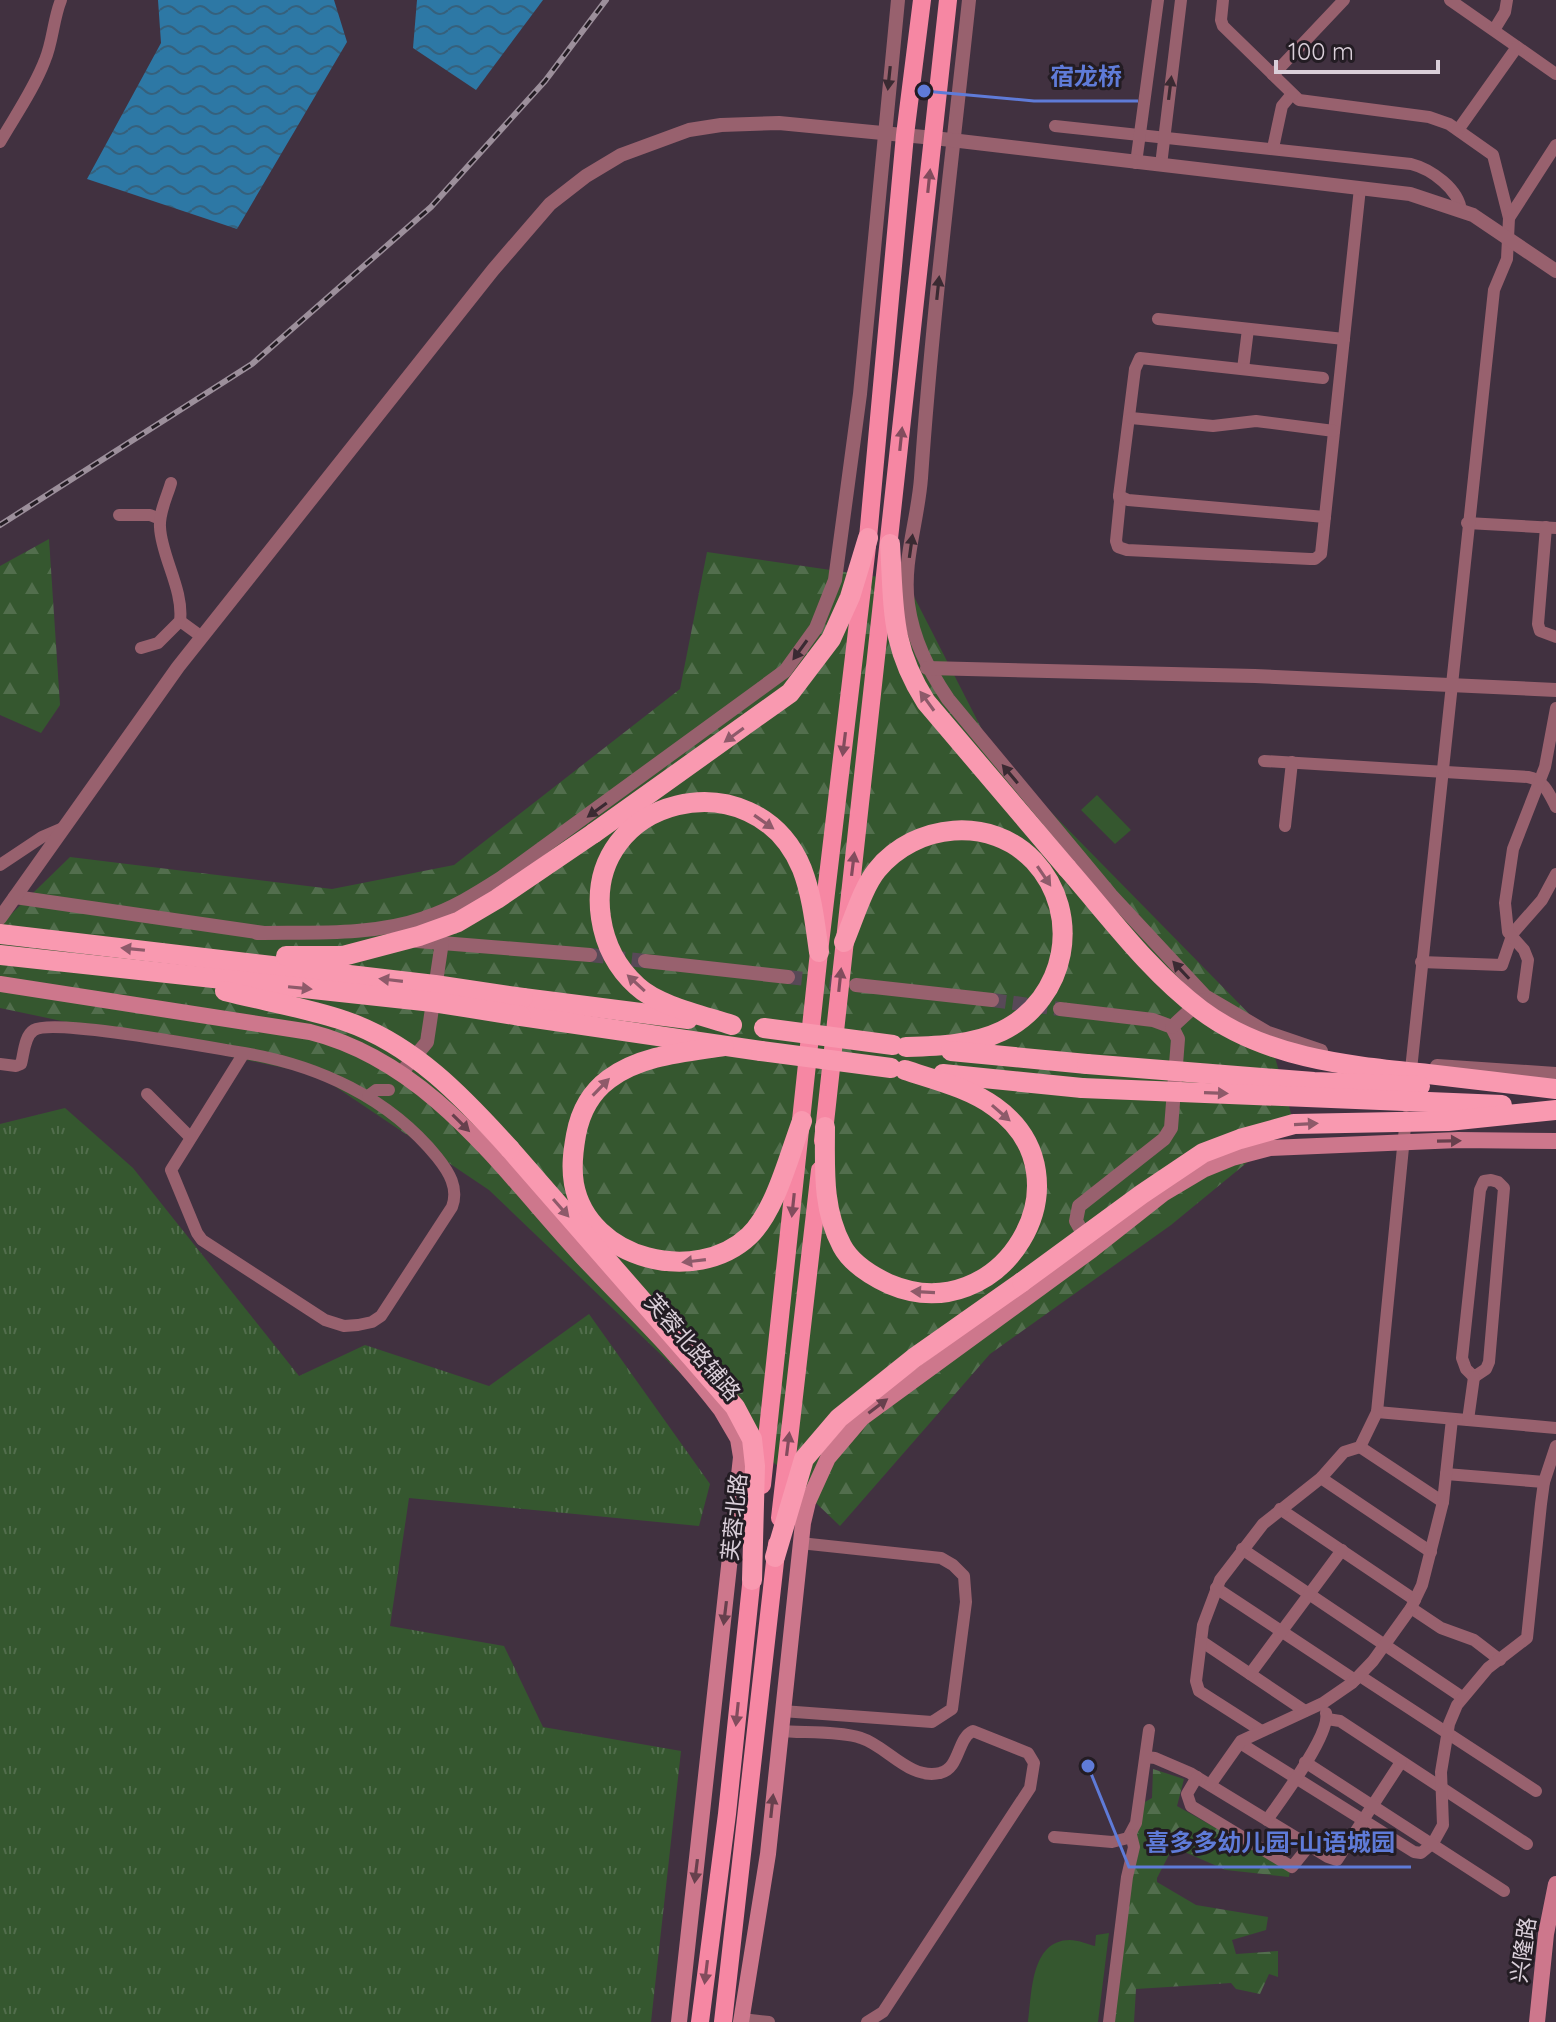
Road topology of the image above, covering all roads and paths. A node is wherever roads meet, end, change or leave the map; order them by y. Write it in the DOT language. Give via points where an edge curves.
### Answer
graph roads {
  1 [pos="61,0"];
  2 [pos="898,0"];
  3 [pos="922,0"];
  4 [pos="948,0"];
  5 [pos="969,0"];
  6 [pos="1158,0"];
  7 [pos="1181,0"];
  8 [pos="1223,0"];
  9 [pos="1344,0"];
  10 [pos="1450,0"];
  11 [pos="1507,0"];
  12 [pos="1494,30"];
  13 [pos="1517,47"];
  14 [pos="1556,74"];
  15 [pos="1273,75"];
  16 [pos="1292,94"];
  17 [pos="1055,126"];
  18 [pos="1458,130"];
  19 [pos="883,133"];
  20 [pos="905,135"];
  21 [pos="1140,135"];
  22 [pos="1164,137"];
  23 [pos="934,138"];
  24 [pos="954,141"];
  25 [pos="0,142"];
  26 [pos="1556,145"];
  27 [pos="1273,148"];
  28 [pos="1136,163"];
  29 [pos="1161,165"];
  30 [pos="1360,188"];
  31 [pos="1461,211"];
  32 [pos="1509,218"];
  33 [pos="1509,240"];
  34 [pos="1556,271"];
  35 [pos="1158,319"];
  36 [pos="1248,329"];
  37 [pos="1344,339"];
  38 [pos="1243,369"];
  39 [pos="1323,378"];
  40 [pos="1131,418"];
  41 [pos="1334,431"];
  42 [pos="171,483"];
  43 [pos="1119,496"];
  44 [pos="119,515"];
  45 [pos="1325,517"];
  46 [pos="160,519"];
  47 [pos="1467,523"];
  48 [pos="1551,527"];
  49 [pos="868,538"];
  50 [pos="890,544"];
  51 [pos="180,621"];
  52 [pos="202,637"];
  53 [pos="1556,637"];
  54 [pos="141,648"];
  55 [pos="927,668"];
  56 [pos="1451,684"];
  57 [pos="1556,690"];
  58 [pos="1556,708"];
  59 [pos="1264,761"];
  60 [pos="1292,762"];
  61 [pos="1443,772"];
  62 [pos="1541,782"];
  63 [pos="1556,807"];
  64 [pos="1285,826"];
  65 [pos="63,828"];
  66 [pos="0,865"];
  67 [pos="1556,874"];
  68 [pos="15,897"];
  69 [pos="0,918"];
  70 [pos="257,933"];
  71 [pos="0,934"];
  72 [pos="1511,938"];
  73 [pos="442,942"];
  74 [pos="844,942"];
  75 [pos="819,952"];
  76 [pos="0,955"];
  77 [pos="186,955"];
  78 [pos="590,955"];
  79 [pos="645,961"];
  80 [pos="1421,962"];
  81 [pos="151,973"];
  82 [pos="788,977"];
  83 [pos="0,984"];
  84 [pos="856,985"];
  85 [pos="1205,996"];
  86 [pos="1523,997"];
  87 [pos="992,1000"];
  88 [pos="522,1007"];
  89 [pos="1060,1009"];
  90 [pos="732,1025"];
  91 [pos="1172,1027"];
  92 [pos="724,1046"];
  93 [pos="900,1046"];
  94 [pos="244,1053"];
  95 [pos="0,1064"];
  96 [pos="1401,1067"];
  97 [pos="898,1069"];
  98 [pos="402,1072"];
  99 [pos="1556,1077"];
  100 [pos="389,1090"];
  101 [pos="1556,1090"];
  102 [pos="147,1094"];
  103 [pos="368,1096"];
  104 [pos="1556,1108"];
  105 [pos="390,1112"];
  106 [pos="1556,1118"];
  107 [pos="802,1121"];
  108 [pos="1448,1121"];
  109 [pos="825,1127"];
  110 [pos="190,1137"];
  111 [pos="1556,1141"];
  112 [pos="1404,1142"];
  113 [pos="1092,1250"];
  114 [pos="1474,1377"];
  115 [pos="1377,1412"];
  116 [pos="1452,1419"];
  117 [pos="1468,1420"];
  118 [pos="1556,1428"];
  119 [pos="1556,1446"];
  120 [pos="1360,1447"];
  121 [pos="1446,1474"];
  122 [pos="1321,1478"];
  123 [pos="1544,1482"];
  124 [pos="1443,1502"];
  125 [pos="1280,1509"];
  126 [pos="800,1543"];
  127 [pos="1242,1549"];
  128 [pos="1342,1550"];
  129 [pos="1431,1552"];
  130 [pos="775,1557"];
  131 [pos="752,1580"];
  132 [pos="1216,1588"];
  133 [pos="1308,1594"];
  134 [pos="1413,1604"];
  135 [pos="1282,1632"];
  136 [pos="1201,1641"];
  137 [pos="1385,1646"];
  138 [pos="1500,1660"];
  139 [pos="1250,1674"];
  140 [pos="1358,1678"];
  141 [pos="1462,1697"];
  142 [pos="1323,1703"];
  143 [pos="782,1711"];
  144 [pos="1305,1711"];
  145 [pos="1327,1719"];
  146 [pos="1149,1730"];
  147 [pos="1260,1730"];
  148 [pos="780,1731"];
  149 [pos="1447,1733"];
  150 [pos="1240,1743"];
  151 [pos="1146,1757"];
  152 [pos="1305,1762"];
  153 [pos="1401,1762"];
  154 [pos="1197,1777"];
  155 [pos="1295,1778"];
  156 [pos="1210,1785"];
  157 [pos="1440,1788"];
  158 [pos="1536,1791"];
  159 [pos="1374,1805"];
  160 [pos="1267,1820"];
  161 [pos="1364,1821"];
  162 [pos="1131,1835"];
  163 [pos="1054,1837"];
  164 [pos="1433,1843"];
  165 [pos="1527,1844"];
  166 [pos="1309,1846"];
  167 [pos="1556,1884"];
  168 [pos="1504,1891"];
  169 [pos="741,2020"];
  170 [pos="679,2022"];
  171 [pos="700,2022"];
  172 [pos="723,2022"];
  173 [pos="769,2022"];
  174 [pos="867,2022"];
  175 [pos="1109,2022"];
  176 [pos="1537,2022"];
  1 -- 25 [label="street" via="40,73"];
  2 -- 19 [label="street, one-way"];
  3 -- 20 [label="main road, 芙蓉北路"];
  4 -- 23 [label="main road, 芙蓉北路"];
  5 -- 24 [label="street"];
  6 -- 21 [label="street"];
  22 -- 7 [label="street, one-way"];
  8 -- 15 [label="street" via="1223,26"];
  9 -- 15 [label="street"];
  10 -- 12 [label="street"];
  11 -- 12 [label="street"];
  12 -- 13 [label="street"];
  13 -- 14 [label="street"];
  13 -- 18 [label="street"];
  15 -- 16 [label="street"];
  16 -- 18 [label="street" via="1304,102 1429,117"];
  16 -- 27 [label="street" via="1282,106"];
  17 -- 21 [label="street"];
  18 -- 32 [label="street" via="1495,158"];
  19 -- 20 [label="street"];
  19 -- 52 [label="street" via="779,123 700,128 650,142 586,176 550,204 493,270"];
  19 -- 70 [label="street, one-way" via="860,394 835,580 816,628 785,671 459,904 384,928"];
  20 -- 23 [label="street"];
  20 -- 49 [label="main road, 芙蓉北路"];
  21 -- 22 [label="street"];
  21 -- 28 [label="street"];
  22 -- 27 [label="street"];
  22 -- 29 [label="street"];
  23 -- 24 [label="street"];
  50 -- 23 [label="main road, 芙蓉北路, one-way"];
  24 -- 28 [label="street"];
  55 -- 24 [label="street, one-way" via="911,620 906,581"];
  26 -- 32 [label="street"];
  27 -- 31 [label="street" via="1422,167 1454,193"];
  28 -- 29 [label="street"];
  29 -- 30 [label="street"];
  30 -- 31 [label="street" via="1410,194"];
  30 -- 37 [label="street"];
  31 -- 33 [label="street"];
  32 -- 33 [label="street"];
  33 -- 34 [label="street"];
  33 -- 47 [label="street" via="1494,290"];
  35 -- 36 [label="street"];
  36 -- 37 [label="street"];
  36 -- 38 [label="street"];
  37 -- 41 [label="street"];
  38 -- 39 [label="street"];
  38 -- 40 [label="street" via="1140,358"];
  40 -- 41 [label="street" via="1213,426 1256,421"];
  40 -- 43 [label="street"];
  41 -- 45 [label="street"];
  42 -- 46 [label="street"];
  43 -- 45 [label="street"];
  43 -- 45 [label="street" via="1116,541 1127,550 1315,559 1321,554"];
  44 -- 46 [label="street"];
  46 -- 51 [label="street"];
  47 -- 48 [label="street"];
  47 -- 56 [label="street"];
  48 -- 53 [label="street" via="1538,624 1540,631"];
  49 -- 75 [label="main road, 芙蓉北路, one-way"];
  49 -- 77 [label="highway, one-way, bridge" via="831,639 790,693 497,899 458,922 343,956"];
  74 -- 50 [label="main road, 芙蓉北路, one-way"];
  96 -- 50 [label="highway, one-way, bridge" via="1334,1062 1276,1049 1202,1011 1166,979 910,677 895,635"];
  51 -- 52 [label="street"];
  51 -- 54 [label="street" via="158,643"];
  52 -- 65 [label="street"];
  55 -- 56 [label="street"];
  85 -- 55 [label="street, one-way" via="1111,895"];
  56 -- 57 [label="street"];
  56 -- 61 [label="street"];
  58 -- 62 [label="street"];
  59 -- 60 [label="street"];
  60 -- 61 [label="street"];
  60 -- 64 [label="street"];
  61 -- 62 [label="street"];
  61 -- 80 [label="street"];
  62 -- 63 [label="street"];
  62 -- 72 [label="street" via="1513,849 1505,903"];
  65 -- 66 [label="street"];
  65 -- 68 [label="street"];
  67 -- 72 [label="street"];
  68 -- 69 [label="street"];
  68 -- 70 [label="street"];
  70 -- 73 [label="street"];
  77 -- 71 [label="highway, one-way, bridge"];
  72 -- 80 [label="street" via="1502,965"];
  72 -- 86 [label="street" via="1528,960"];
  73 -- 78 [label="street"];
  73 -- 98 [label="street" via="429,1036"];
  74 -- 93 [label="highway, one-way" via="875,872 913,840 934,832 959,830 995,837 1033,860 1048,880 1057,898 1061,955 1055,980 1043,998 1002,1032 943,1046"];
  109 -- 74 [label="main road, 芙蓉北路, one-way"];
  90 -- 75 [label="highway, one-way" via="639,989 604,940 599,903 605,867 637,825 657,812 704,800 731,804 757,817 780,834 801,866"];
  75 -- 107 [label="main road, 芙蓉北路"];
  76 -- 81 [label="highway, bridge"];
  88 -- 77 [label="highway, one-way, bridge" via="435,985"];
  79 -- 82 [label="street"];
  80 -- 96 [label="street"];
  81 -- 88 [label="highway, one-way, bridge"];
  81 -- 131 [label="highway, one-way, bridge" via="344,1021 390,1042 443,1079 510,1149 748,1428 755,1466"];
  83 -- 98 [label="main road, 芙蓉北路辅路" via="310,1032 363,1050"];
  84 -- 87 [label="street"];
  85 -- 91 [label="street"];
  85 -- 96 [label="street" via="1268,1033 1320,1051"];
  88 -- 90 [label="highway"];
  88 -- 92 [label="highway"];
  89 -- 91 [label="street"];
  90 -- 93 [label="highway, bridge"];
  91 -- 113 [label="street" via="1178,1039 1171,1128 1079,1206 1076,1221"];
  92 -- 97 [label="highway, bridge"];
  107 -- 92 [label="highway, one-way" via="768,1210 750,1235 711,1259 670,1263 644,1257 601,1231 575,1186 572,1159 579,1122 596,1090 611,1077 662,1056"];
  93 -- 101 [label="highway, bridge" via="1314,1082"];
  94 -- 95 [label="street" via="48,1027 30,1032 19,1066"];
  94 -- 103 [label="street" via="309,1069"];
  94 -- 110 [label="street"];
  96 -- 99 [label="highway, bridge"];
  96 -- 101 [label="highway, bridge"];
  96 -- 112 [label="street"];
  97 -- 104 [label="highway, one-way, bridge" via="1082,1088"];
  97 -- 109 [label="highway, one-way" via="956,1087 998,1108 1033,1159 1038,1185 1029,1226 1019,1246 990,1276 958,1291 928,1294 905,1291 862,1268 843,1249 830,1218"];
  98 -- 100 [label="street"];
  98 -- 170 [label="main road, 芙蓉北路辅路, one-way" via="481,1144 710,1395 738,1439 734,1535"];
  100 -- 103 [label="street"];
  100 -- 105 [label="street"];
  102 -- 110 [label="street"];
  103 -- 105 [label="street"];
  104 -- 108 [label="highway, bridge"];
  105 -- 110 [label="street" via="445,1168 455,1199 389,1306 378,1319 358,1325 317,1316 202,1240 171,1170"];
  106 -- 108 [label="highway, bridge"];
  107 -- 131 [label="main road, 芙蓉北路, one-way"];
  130 -- 108 [label="highway, one-way, bridge" via="804,1459 839,1418 914,1358 1203,1153 1294,1124"];
  130 -- 109 [label="main road, 芙蓉北路, one-way"];
  112 -- 111 [label="main road, one-way"];
  112 -- 113 [label="main road" via="1270,1148 1232,1158 1163,1194"];
  112 -- 115 [label="street"];
  126 -- 113 [label="main road, one-way" via="819,1475 862,1418"];
  114 -- 114 [label="street" via="1489,1362 1504,1188 1491,1180 1480,1190 1462,1358"];
  114 -- 117 [label="street"];
  115 -- 116 [label="street"];
  115 -- 120 [label="street"];
  116 -- 117 [label="street"];
  116 -- 121 [label="street"];
  117 -- 118 [label="street"];
  119 -- 123 [label="street"];
  120 -- 122 [label="street" via="1344,1452"];
  120 -- 124 [label="street"];
  121 -- 123 [label="street"];
  121 -- 124 [label="street"];
  122 -- 125 [label="street"];
  122 -- 129 [label="street"];
  123 -- 138 [label="street" via="1529,1632"];
  124 -- 129 [label="street"];
  125 -- 127 [label="street"];
  125 -- 128 [label="street"];
  126 -- 143 [label="main road"];
  126 -- 143 [label="street" via="941,1558 964,1576 966,1602 952,1709 942,1718 932,1722"];
  127 -- 132 [label="street"];
  127 -- 133 [label="street"];
  128 -- 133 [label="street"];
  128 -- 134 [label="street"];
  129 -- 134 [label="street"];
  130 -- 172 [label="main road, 芙蓉北路"];
  131 -- 171 [label="main road, 芙蓉北路, one-way"];
  132 -- 135 [label="street"];
  132 -- 136 [label="street"];
  133 -- 135 [label="street"];
  133 -- 137 [label="street"];
  134 -- 137 [label="street"];
  134 -- 138 [label="street" via="1441,1628 1474,1640"];
  135 -- 139 [label="street"];
  135 -- 140 [label="street"];
  136 -- 139 [label="street"];
  136 -- 147 [label="street" via="1199,1691"];
  137 -- 140 [label="street"];
  137 -- 141 [label="street"];
  138 -- 141 [label="street"];
  139 -- 144 [label="street"];
  140 -- 142 [label="street"];
  140 -- 149 [label="street"];
  141 -- 149 [label="street"];
  142 -- 144 [label="street"];
  142 -- 145 [label="street"];
  143 -- 148 [label="main road"];
  144 -- 147 [label="street"];
  145 -- 152 [label="street"];
  145 -- 153 [label="street" via="1340,1721"];
  146 -- 151 [label="street"];
  147 -- 150 [label="street"];
  169 -- 148 [label="main road, one-way" via="768,1854"];
  148 -- 174 [label="street" via="862,1738 909,1767 943,1773 966,1735 976,1731 1028,1753 1034,1763 1030,1788 883,2012"];
  149 -- 157 [label="street"];
  149 -- 158 [label="street"];
  150 -- 155 [label="street"];
  150 -- 156 [label="street"];
  151 -- 154 [label="street"];
  151 -- 162 [label="street"];
  152 -- 155 [label="street"];
  152 -- 159 [label="street"];
  153 -- 157 [label="street"];
  153 -- 159 [label="street"];
  154 -- 156 [label="street"];
  154 -- 166 [label="street" via="1187,1794 1191,1806 1292,1867"];
  155 -- 160 [label="street"];
  155 -- 161 [label="street"];
  156 -- 160 [label="street"];
  157 -- 164 [label="street" via="1443,1825"];
  157 -- 165 [label="street"];
  159 -- 161 [label="street"];
  159 -- 164 [label="street"];
  160 -- 166 [label="street"];
  161 -- 164 [label="street" via="1417,1853"];
  161 -- 166 [label="street" via="1337,1860"];
  162 -- 163 [label="street" via="1119,1842"];
  162 -- 175 [label="street" via="1134,1847"];
  164 -- 168 [label="street"];
  167 -- 176 [label="main road, 兴隆路"];
  169 -- 173 [label="street"];
}
